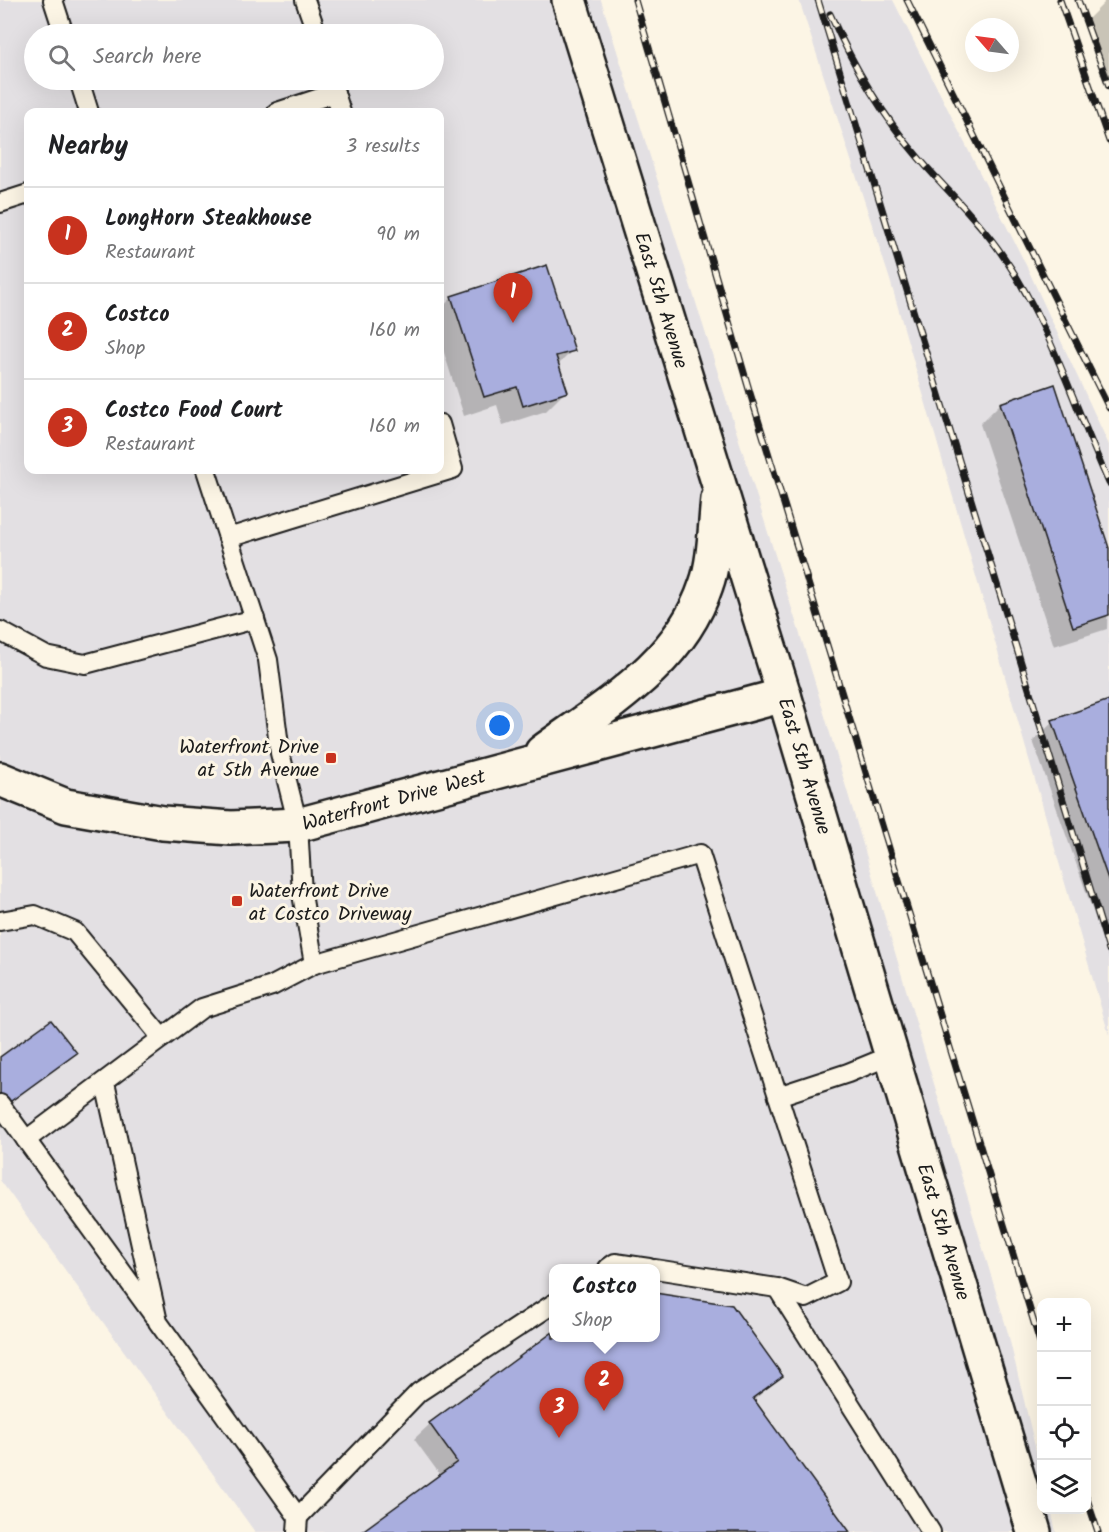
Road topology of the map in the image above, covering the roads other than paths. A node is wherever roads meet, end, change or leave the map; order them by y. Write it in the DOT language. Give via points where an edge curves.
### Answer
graph roads {
  1 [pos="54,0"];
  2 [pos="306,0"];
  3 [pos="569,0"];
  4 [pos="61,24"];
  5 [pos="313,24"];
  6 [pos="82,90"];
  7 [pos="324,90"];
  8 [pos="334,90"];
  9 [pos="88,108"];
  10 [pos="286,108"];
  11 [pos="340,108"];
  12 [pos="24,195"];
  13 [pos="0,203"];
  14 [pos="444,438"];
  15 [pos="444,472"];
  16 [pos="207,474"];
  17 [pos="437,474"];
  18 [pos="720,488"];
  19 [pos="228,538"];
  20 [pos="255,620"];
  21 [pos="0,631"];
  22 [pos="784,695"];
  23 [pos="525,765"];
  24 [pos="0,779"];
  25 [pos="298,825"];
  26 [pos="0,921"];
  27 [pos="314,963"];
  28 [pos="162,1038"];
  29 [pos="892,1055"];
  30 [pos="105,1083"];
  31 [pos="778,1096"];
  32 [pos="0,1104"];
  33 [pos="26,1140"];
  34 [pos="660,1270"];
  35 [pos="777,1288"];
  36 [pos="549,1307"];
  37 [pos="158,1322"];
  38 [pos="298,1525"];
  39 [pos="931,1532"];
  40 [pos="1034,1532"];
  1 -- 4 [label="lane"];
  2 -- 5 [label="lane"];
  3 -- 18 [label="street, East 5th Avenue"];
  6 -- 9 [label="lane"];
  7 -- 10 [label="lane"];
  8 -- 11 [label="lane"];
  12 -- 13 [label="lane"];
  14 -- 15 [label="lane" via="453,469"];
  16 -- 19 [label="lane"];
  17 -- 19 [label="lane"];
  18 -- 22 [label="street, East 5th Avenue"];
  18 -- 23 [label="street" via="707,585 682,634 653,670"];
  19 -- 20 [label="lane"];
  20 -- 21 [label="lane" via="85,664 46,656"];
  20 -- 25 [label="lane" via="268,660 280,753"];
  22 -- 23 [label="street, Waterfront Drive West"];
  22 -- 29 [label="street, East 5th Avenue"];
  23 -- 25 [label="street, Waterfront Drive West"];
  24 -- 25 [label="street, Waterfront Drive West" via="66,806 163,823 231,828"];
  25 -- 27 [label="lane" via="302,894"];
  26 -- 28 [label="lane" via="35,915 75,932"];
  27 -- 28 [label="lane" via="272,986 202,1008"];
  27 -- 31 [label="lane" via="700,854"];
  28 -- 30 [label="lane"];
  29 -- 31 [label="lane"];
  29 -- 40 [label="street, East 5th Avenue"];
  30 -- 33 [label="lane"];
  30 -- 37 [label="lane"];
  31 -- 35 [label="lane" via="838,1282 806,1298"];
  32 -- 33 [label="lane"];
  33 -- 37 [label="lane"];
  34 -- 35 [label="lane"];
  35 -- 39 [label="lane"];
  36 -- 38 [label="lane" via="419,1392"];
  37 -- 38 [label="lane"];
}
